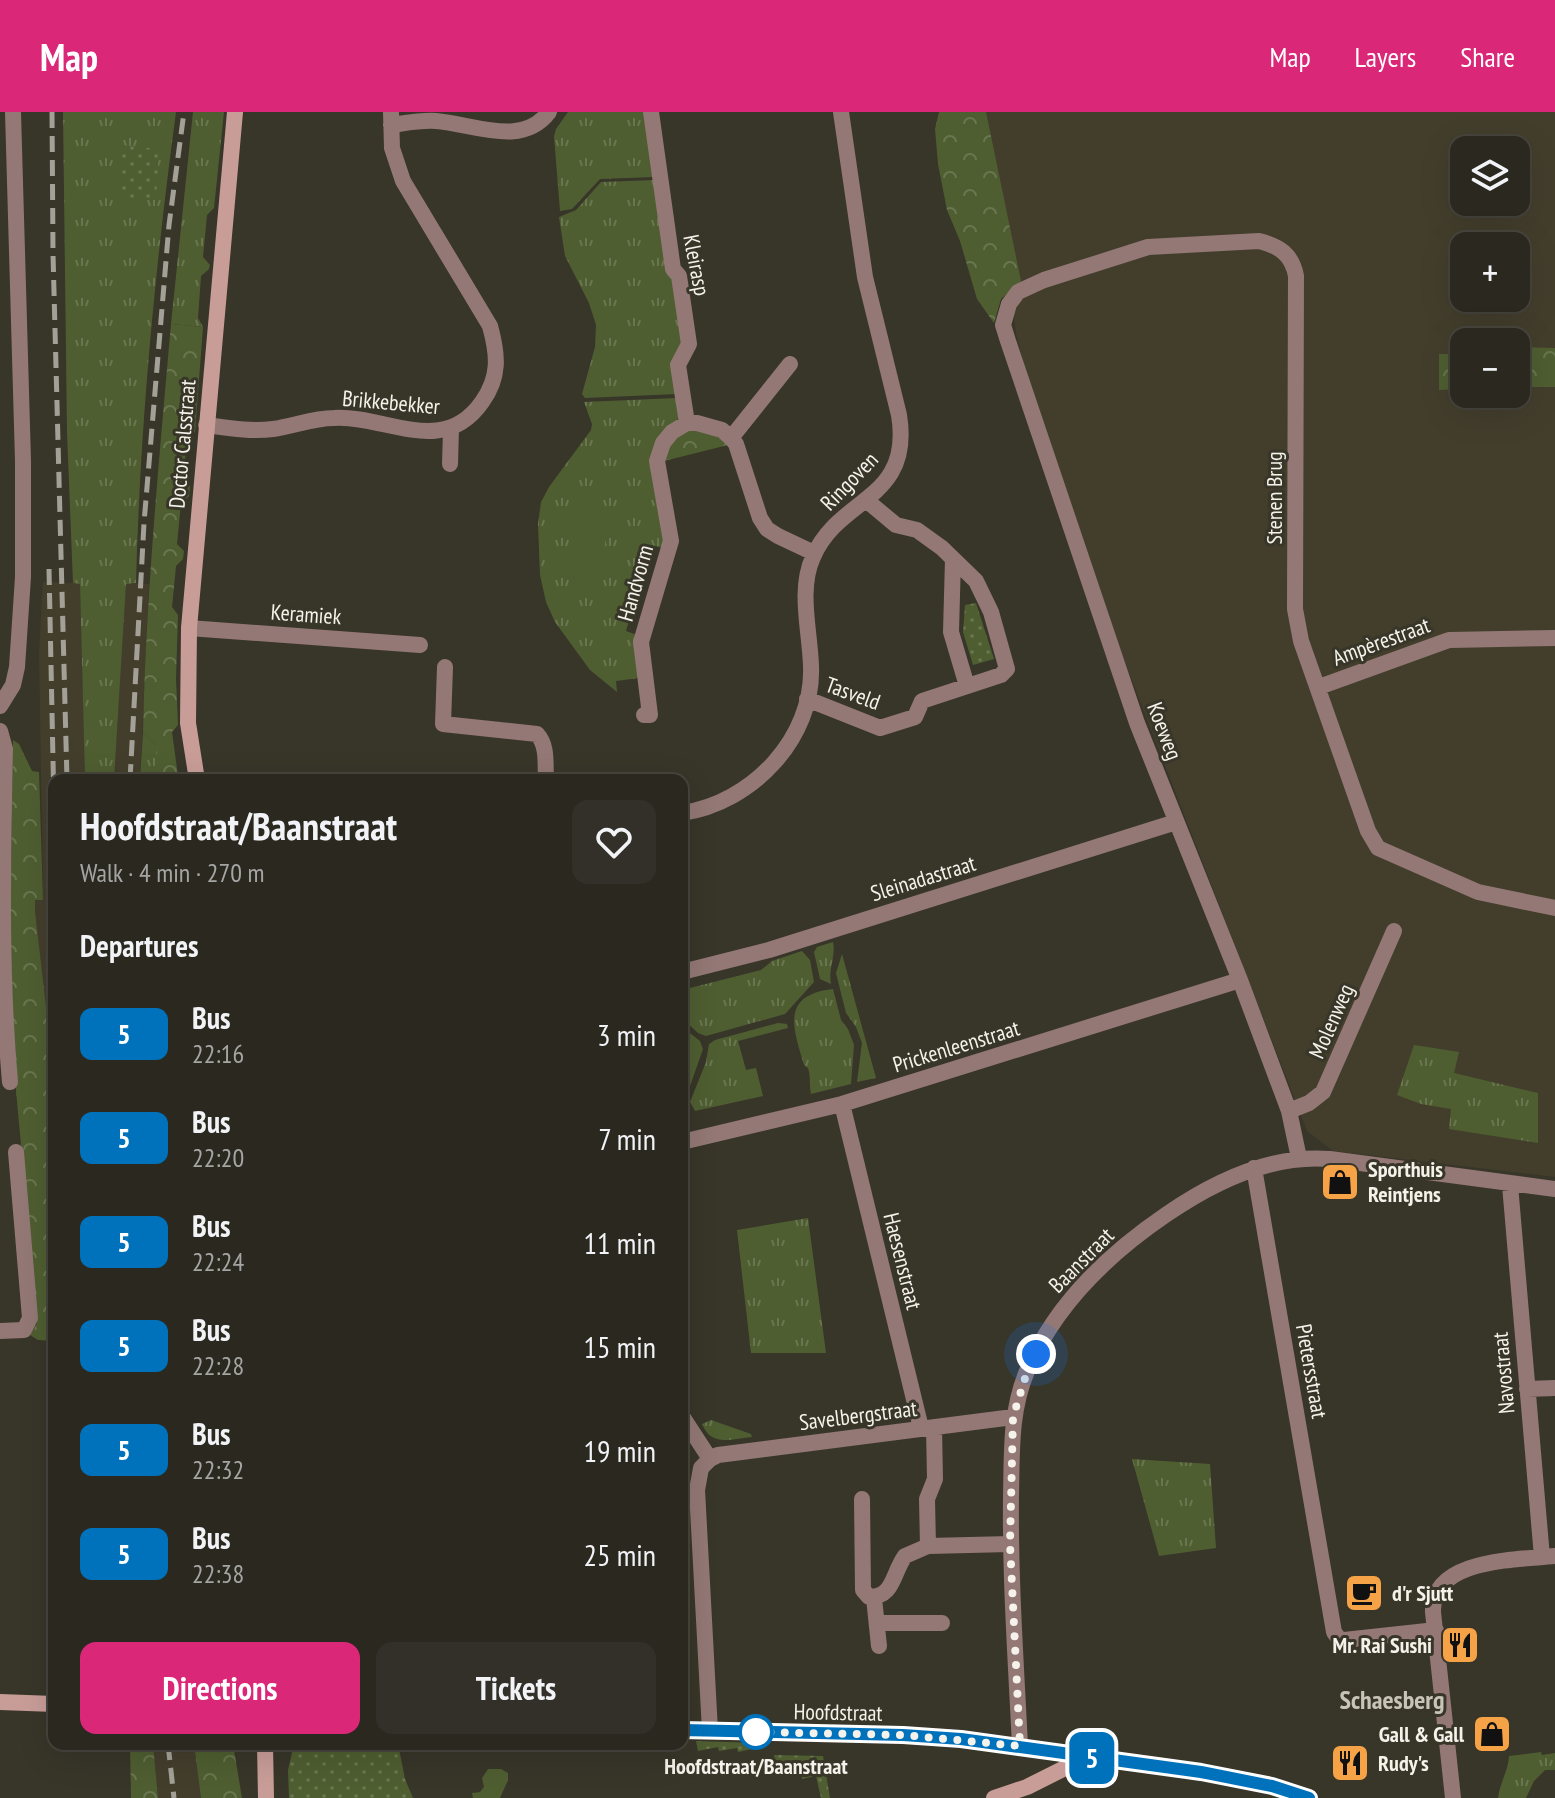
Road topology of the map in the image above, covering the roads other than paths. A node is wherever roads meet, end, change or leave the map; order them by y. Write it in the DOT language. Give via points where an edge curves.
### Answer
graph roads {
  1 [pos="13,112"];
  2 [pos="235,112"];
  3 [pos="549,112"];
  4 [pos="651,112"];
  5 [pos="841,112"];
  6 [pos="391,118"];
  7 [pos="1004,314"];
  8 [pos="790,364"];
  9 [pos="687,423"];
  10 [pos="206,425"];
  11 [pos="451,429"];
  12 [pos="731,438"];
  13 [pos="450,464"];
  14 [pos="866,500"];
  15 [pos="814,553"];
  16 [pos="953,559"];
  17 [pos="189,628"];
  18 [pos="1555,638"];
  19 [pos="420,645"];
  20 [pos="445,667"];
  21 [pos="967,686"];
  22 [pos="1319,687"];
  23 [pos="807,699"];
  24 [pos="0,706"];
  25 [pos="644,715"];
  26 [pos="0,731"];
  27 [pos="196,774"];
  28 [pos="546,774"];
  29 [pos="688,811"];
  30 [pos="1176,822"];
  31 [pos="1555,908"];
  32 [pos="1394,931"];
  33 [pos="688,970"];
  34 [pos="1240,980"];
  35 [pos="10,1082"];
  36 [pos="842,1104"];
  37 [pos="1289,1111"];
  38 [pos="688,1141"];
  39 [pos="16,1152"];
  40 [pos="1299,1158"];
  41 [pos="1254,1168"];
  42 [pos="1510,1185"];
  43 [pos="1555,1189"];
  44 [pos="0,1331"];
  45 [pos="1555,1388"];
  46 [pos="1527,1389"];
  47 [pos="1013,1417"];
  48 [pos="688,1425"];
  49 [pos="927,1428"];
  50 [pos="710,1459"];
  51 [pos="690,1491"];
  52 [pos="862,1499"];
  53 [pos="1010,1544"];
  54 [pos="928,1546"];
  55 [pos="1548,1556"];
  56 [pos="874,1598"];
  57 [pos="877,1623"];
  58 [pos="942,1623"];
  59 [pos="1436,1630"];
  60 [pos="879,1646"];
  61 [pos="0,1702"];
  62 [pos="48,1704"];
  63 [pos="688,1730"];
  64 [pos="710,1731"];
  65 [pos="1020,1746"];
  66 [pos="265,1750"];
  67 [pos="1087,1757"];
  68 [pos="266,1798"];
  69 [pos="994,1798"];
  70 [pos="1309,1798"];
  71 [pos="1453,1798"];
  1 -- 24 [label="street" via="23,577 17,667"];
  2 -- 10 [label="street, Doctor Calsstraat"];
  3 -- 6 [label="street" via="537,126 521,132"];
  4 -- 9 [label="street, Kleirasp" via="689,344 678,365"];
  5 -- 14 [label="street, Ringoven" via="865,277 902,433 896,466"];
  6 -- 11 [label="street, Brikkebekker" via="392,148 403,181 490,326 496,348 493,386 476,410"];
  7 -- 22 [label="street, Stenen Brug" via="1018,292 1148,247 1259,241 1286,253 1296,276 1295,609"];
  7 -- 30 [label="street, Koeweg" via="1021,382"];
  8 -- 12 [label="street"];
  9 -- 12 [label="street" via="711,426"];
  9 -- 25 [label="street, Handvorm" via="663,443 657,461 671,535 641,642 650,715"];
  10 -- 11 [label="street, Brikkebekker" via="275,429 335,417 414,430"];
  10 -- 17 [label="street, Doctor Calsstraat"];
  11 -- 13 [label="street"];
  12 -- 15 [label="street" via="767,529"];
  14 -- 15 [label="street, Ringoven" via="829,532"];
  14 -- 16 [label="street, Tasveld"];
  15 -- 23 [label="street" via="807,581 812,668"];
  16 -- 21 [label="street" via="951,632"];
  16 -- 21 [label="street, Tasveld" via="985,596 1007,662 1005,672"];
  17 -- 19 [label="street, Keramiek"];
  17 -- 27 [label="street, Doctor Calsstraat" via="188,723"];
  18 -- 22 [label="street, Ampèrestraat" via="1449,640"];
  20 -- 28 [label="street" via="443,724 537,734 545,748"];
  21 -- 23 [label="street, Tasveld" via="922,701 915,717 880,728"];
  22 -- 31 [label="street, Stenen Brug" via="1378,848 1478,892"];
  23 -- 29 [label="street" via="789,743 765,773 729,798"];
  26 -- 35 [label="street" via="5,749 2,1012"];
  30 -- 33 [label="street, Sleinadastraat"];
  30 -- 34 [label="street, Koeweg"];
  32 -- 37 [label="street, Molenweg" via="1323,1092"];
  34 -- 36 [label="street, Prickenleenstraat"];
  34 -- 37 [label="street, Koeweg"];
  36 -- 38 [label="street, Prickenleenstraat"];
  36 -- 49 [label="street, Haesenstraat"];
  37 -- 40 [label="street, Koeweg"];
  39 -- 44 [label="street" via="30,1318 24,1330"];
  40 -- 41 [label="street, Baanstraat"];
  40 -- 42 [label="street, Baanstraat"];
  41 -- 47 [label="street, Baanstraat" via="1179,1205 1093,1273 1044,1336"];
  41 -- 59 [label="street, Pietersstraat" via="1334,1632 1339,1639"];
  42 -- 43 [label="street, Baanstraat"];
  42 -- 46 [label="street, Navostraat"];
  45 -- 46 [label="street"];
  46 -- 55 [label="street, Navostraat"];
  47 -- 49 [label="street, Savelbergstraat"];
  47 -- 53 [label="street, Baanstraat"];
  48 -- 50 [label="street"];
  49 -- 50 [label="street, Savelbergstraat"];
  49 -- 54 [label="street, Haesenstraat" via="935,1479 927,1499"];
  50 -- 51 [label="street"];
  51 -- 64 [label="street"];
  52 -- 56 [label="street" via="862,1587"];
  53 -- 54 [label="street"];
  53 -- 65 [label="street, Baanstraat"];
  54 -- 56 [label="street" via="905,1556 887,1593"];
  55 -- 59 [label="street" via="1461,1569 1435,1597"];
  56 -- 57 [label="street"];
  57 -- 58 [label="street"];
  57 -- 60 [label="street"];
  59 -- 71 [label="street"];
  61 -- 62 [label="street"];
  63 -- 64 [label="street, Hoofdstraat"];
  64 -- 65 [label="street, Hoofdstraat" via="903,1735"];
  65 -- 67 [label="street, Hoofdstraat"];
  66 -- 68 [label="street"];
  67 -- 69 [label="street"];
  67 -- 70 [label="street, Hoofdstraat" via="1201,1772"];
}
